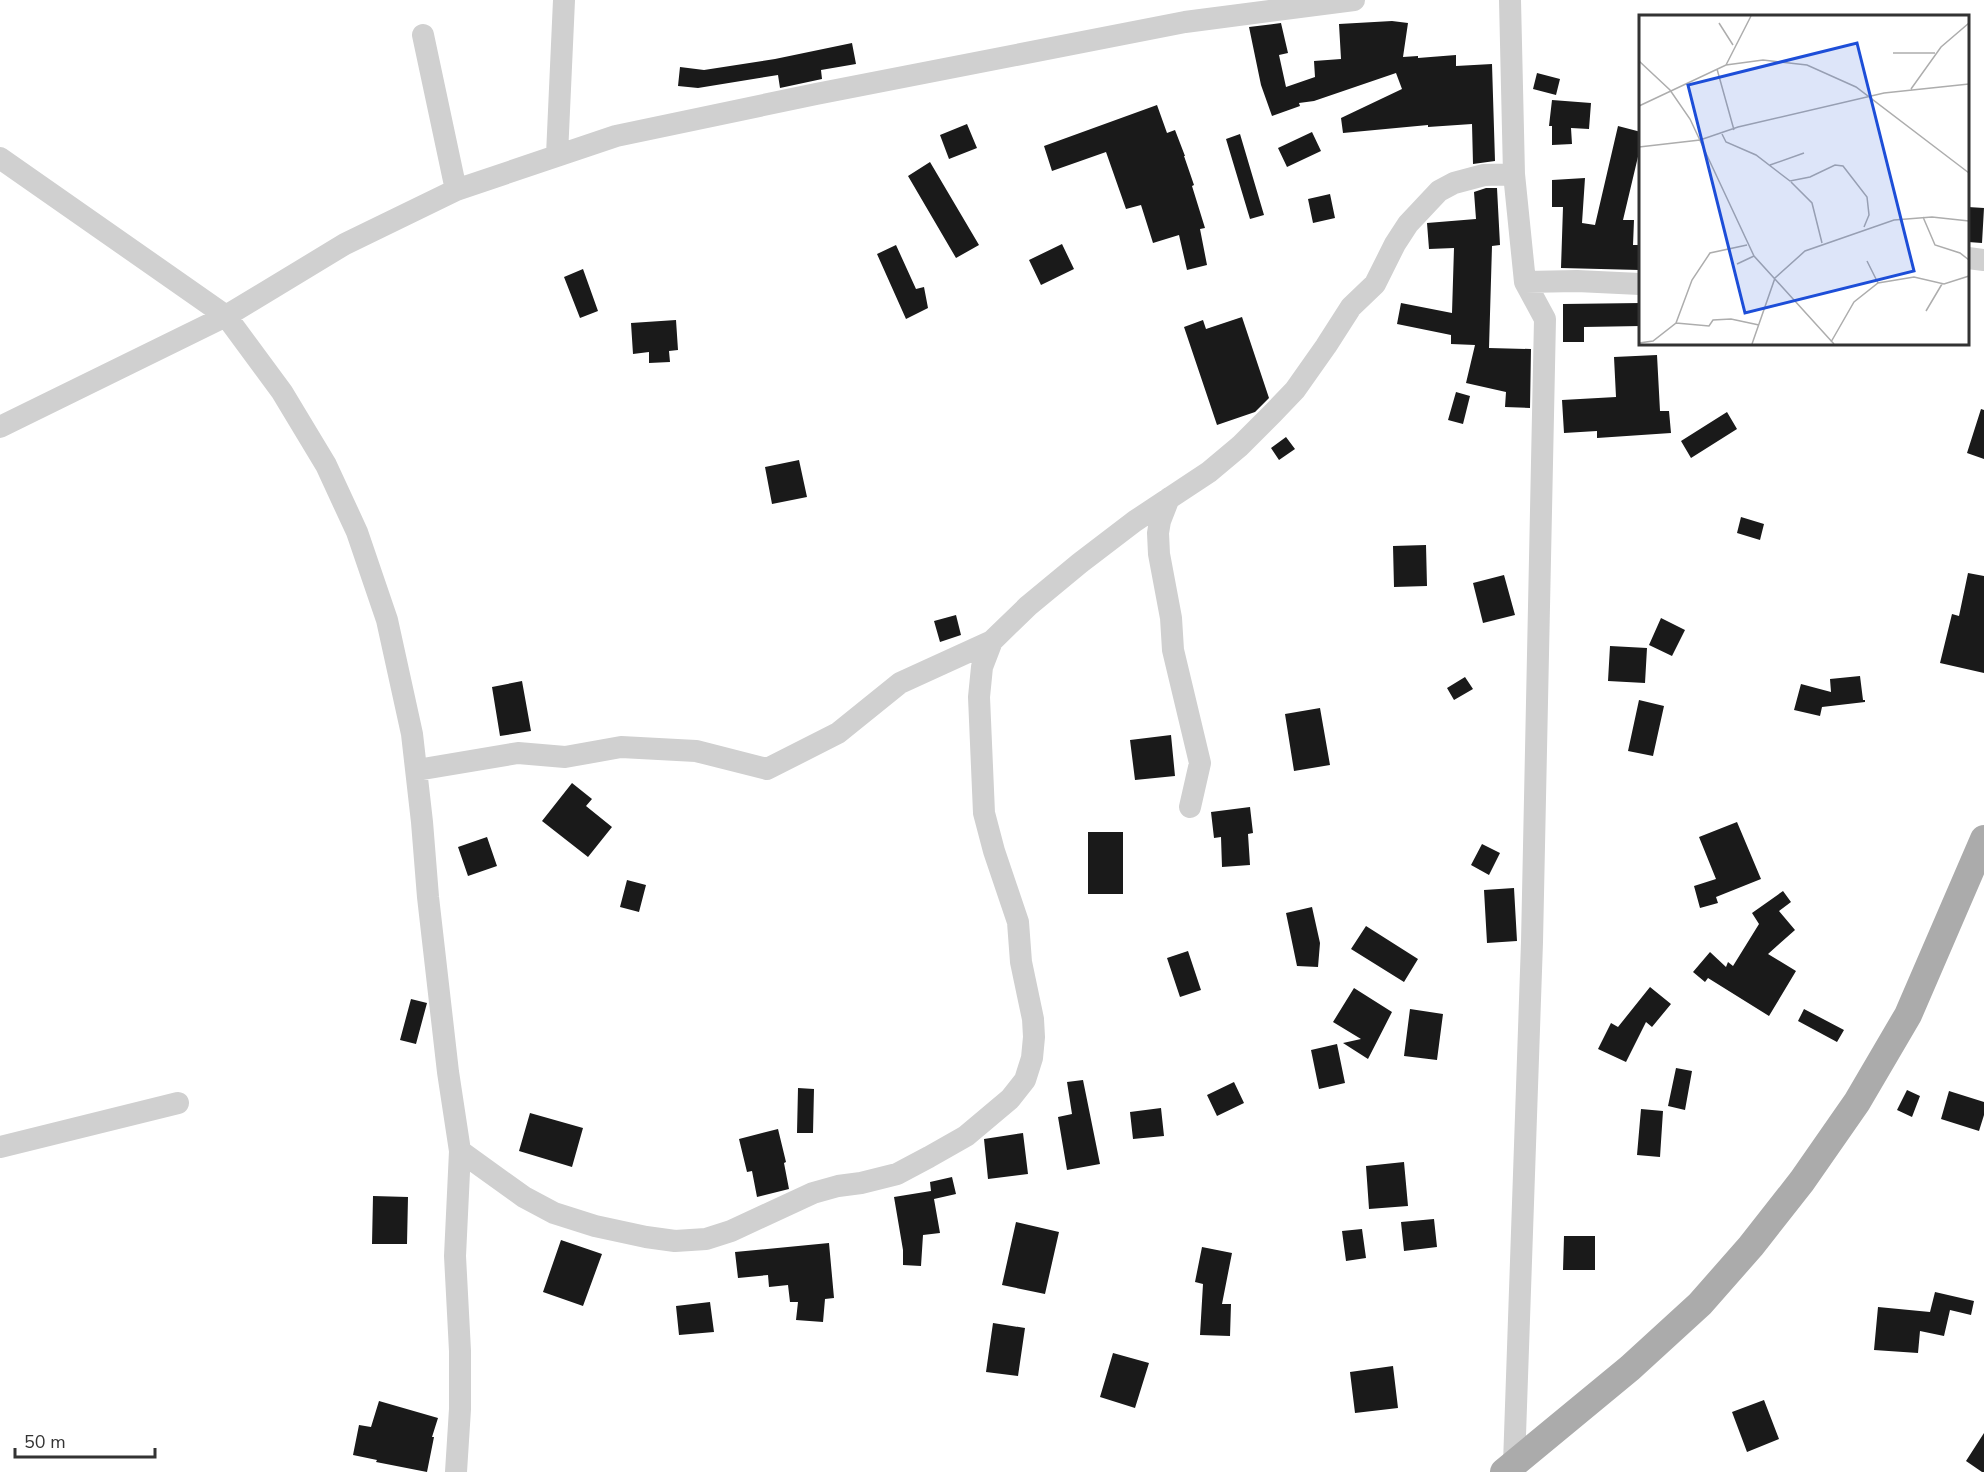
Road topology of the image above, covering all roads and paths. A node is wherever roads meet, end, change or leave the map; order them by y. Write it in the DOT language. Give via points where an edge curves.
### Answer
graph roads {
  1 [pos="564,0"];
  2 [pos="1354,0"];
  3 [pos="1510,0"];
  4 [pos="423,35"];
  5 [pos="557,155"];
  6 [pos="0,158"];
  7 [pos="1514,174"];
  8 [pos="456,190"];
  9 [pos="1969,258"];
  10 [pos="1984,260"];
  11 [pos="1525,282"];
  12 [pos="1639,284"];
  13 [pos="226,316"];
  14 [pos="0,427"];
  15 [pos="1168,498"];
  16 [pos="992,641"];
  17 [pos="417,771"];
  18 [pos="1190,807"];
  19 [pos="1984,839"];
  20 [pos="178,1103"];
  21 [pos="0,1147"];
  22 [pos="460,1151"];
  23 [pos="1511,1469"];
  24 [pos="456,1472"];
  1 -- 5 [label="street"];
  2 -- 5 [label="street" via="1173,24 616,136"];
  3 -- 7 [label="street"];
  4 -- 8 [label="street"];
  5 -- 8 [label="street"];
  6 -- 13 [label="street"];
  7 -- 11 [label="street"];
  7 -- 15 [label="street" via="1484,175 1439,191 1408,224 1375,284 1351,307 1295,390 1240,446"];
  8 -- 13 [label="street" via="345,244"];
  9 -- 10 [label="street"];
  11 -- 12 [label="street"];
  11 -- 23 [label="street" via="1545,319 1531,954"];
  13 -- 14 [label="street"];
  13 -- 17 [label="street" via="287,401 326,465 357,532 387,620"];
  15 -- 16 [label="street" via="1080,563"];
  15 -- 18 [label="street" via="1160,521 1159,554 1173,650 1200,763"];
  16 -- 17 [label="street" via="900,683 838,733 768,769 696,751 621,747 565,757 518,753"];
  16 -- 22 [label="street" via="982,667 979,697 984,813 1018,922 1034,1037 1025,1080 1010,1099 966,1136 897,1173 813,1193 706,1239 675,1241 646,1237 554,1213 524,1197"];
  17 -- 22 [label="street" via="428,897"];
  19 -- 23 [label="main road" via="1908,1014 1857,1102 1802,1181 1700,1304"];
  20 -- 21 [label="street"];
  22 -- 24 [label="street" via="455,1256 460,1352"];
}
